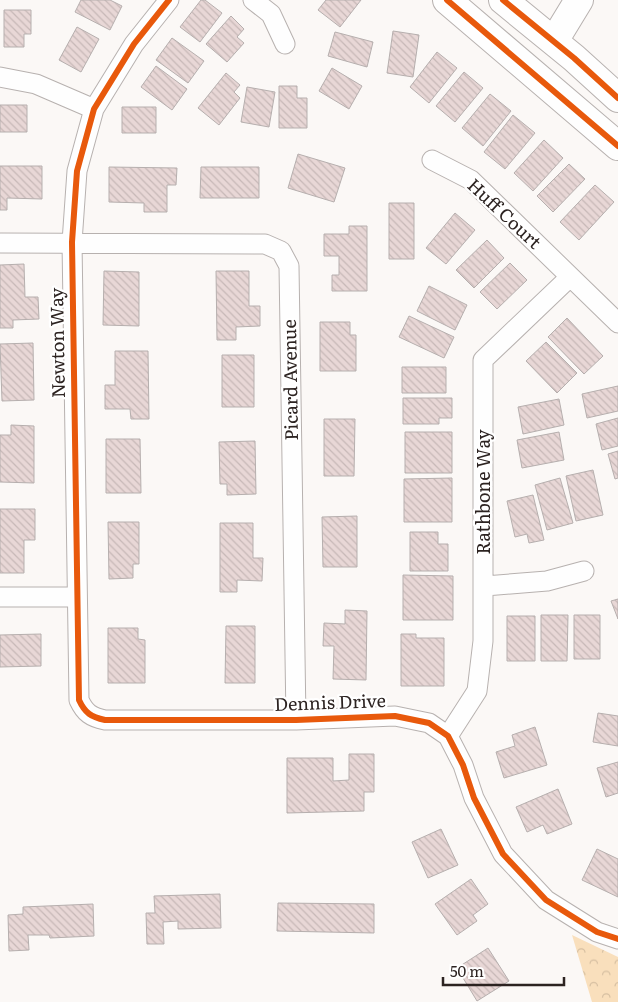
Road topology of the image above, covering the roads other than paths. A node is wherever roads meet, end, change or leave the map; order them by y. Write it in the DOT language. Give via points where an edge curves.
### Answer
graph roads {
  1 [pos="169,0"];
  2 [pos="253,0"];
  3 [pos="447,0"];
  4 [pos="503,0"];
  5 [pos="579,0"];
  6 [pos="554,42"];
  7 [pos="285,44"];
  8 [pos="0,77"];
  9 [pos="618,98"];
  10 [pos="94,109"];
  11 [pos="618,146"];
  12 [pos="432,160"];
  13 [pos="72,242"];
  14 [pos="0,243"];
  15 [pos="570,277"];
  16 [pos="618,324"];
  17 [pos="584,571"];
  18 [pos="485,586"];
  19 [pos="0,597"];
  20 [pos="76,597"];
  21 [pos="84,711"];
  22 [pos="296,720"];
  23 [pos="448,736"];
  24 [pos="618,939"];
  1 -- 10 [label="street, Newton Way" via="134,44"];
  2 -- 7 [label="street" via="271,14"];
  3 -- 11 [label="main road"];
  4 -- 6 [label="main road"];
  5 -- 6 [label="main road"];
  6 -- 9 [label="main road"];
  8 -- 10 [label="street" via="36,84"];
  10 -- 13 [label="street, Newton Way" via="77,171"];
  12 -- 15 [label="street, Huff Court" via="471,180"];
  13 -- 14 [label="street, Picard Avenue"];
  13 -- 20 [label="street, Newton Way"];
  13 -- 22 [label="street, Picard Avenue" via="265,244 281,251 289,266"];
  15 -- 16 [label="street, Huff Court"];
  15 -- 18 [label="street, Rathbone Way" via="483,360"];
  17 -- 18 [label="street" via="547,581"];
  18 -- 23 [label="street, Rathbone Way" via="478,691"];
  19 -- 20 [label="street"];
  20 -- 21 [label="street, Newton Way" via="77,689"];
  21 -- 22 [label="street, Dennis Drive" via="105,720"];
  22 -- 23 [label="street, Dennis Drive" via="395,716 429,723"];
  23 -- 24 [label="street, Dennis Drive" via="463,764 474,798 503,854 546,900 597,932"];
}
